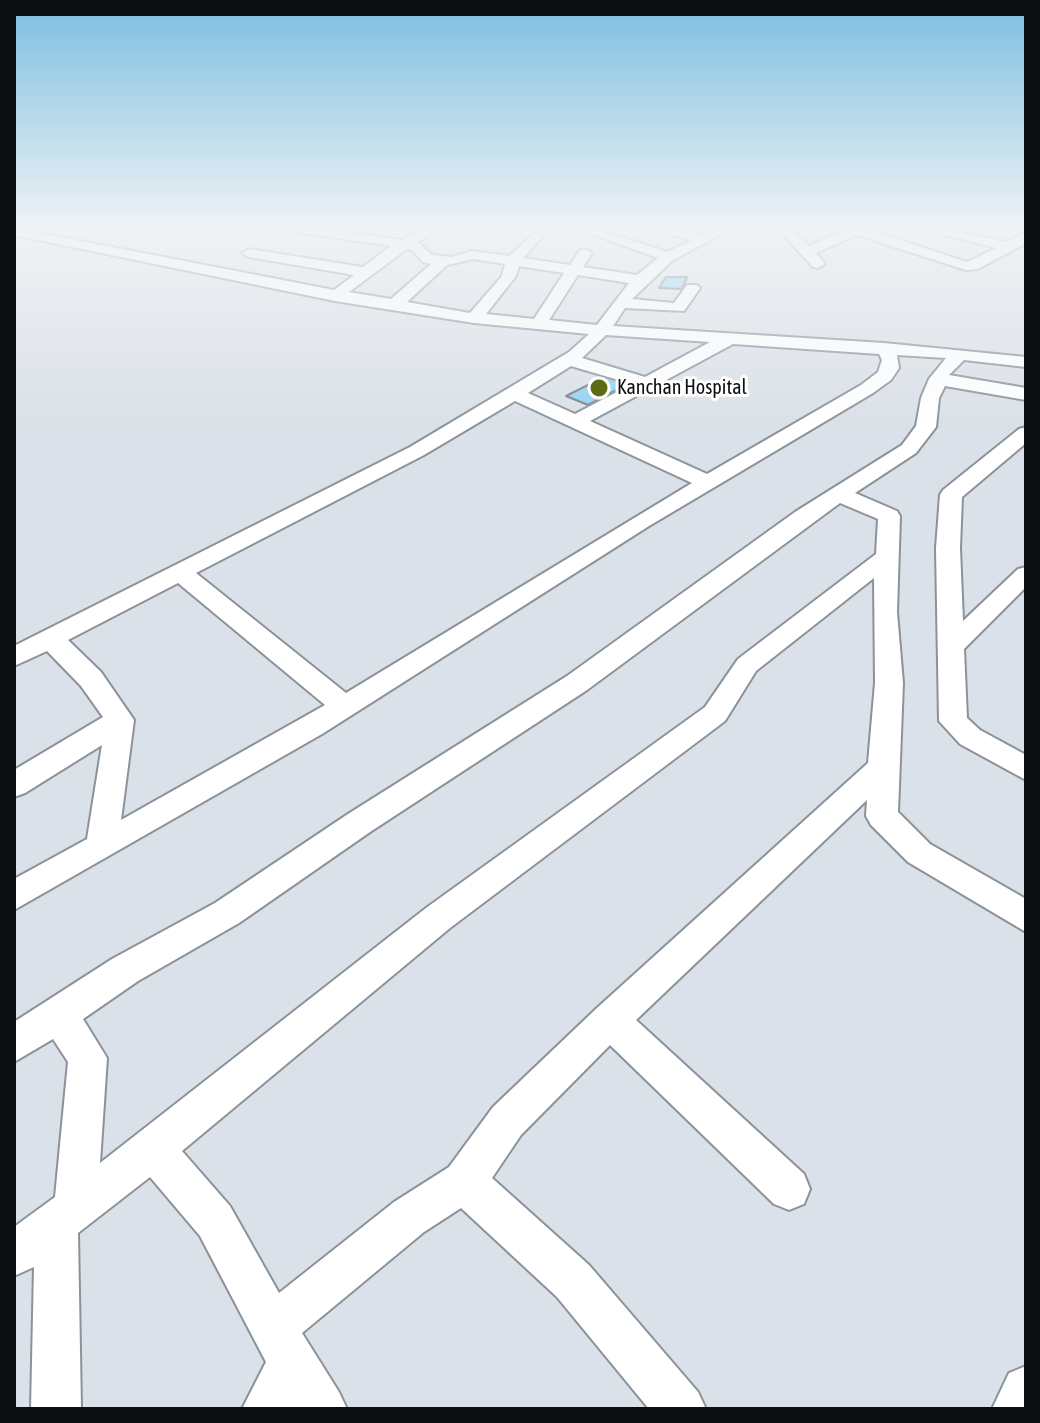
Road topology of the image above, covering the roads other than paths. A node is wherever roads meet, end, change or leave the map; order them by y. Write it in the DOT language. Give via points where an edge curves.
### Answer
graph roads {
  1 [pos="327,294"];
  2 [pos="406,294"];
  3 [pos="494,294"];
  4 [pos="556,294"];
  5 [pos="627,294"];
  6 [pos="688,294"];
  7 [pos="335,296"];
  8 [pos="620,303"];
  9 [pos="394,305"];
  10 [pos="474,318"];
  11 [pos="538,325"];
  12 [pos="602,330"];
  13 [pos="729,339"];
  14 [pos="887,354"];
  15 [pos="968,355"];
  16 [pos="569,360"];
  17 [pos="1026,362"];
  18 [pos="647,383"];
  19 [pos="925,386"];
  20 [pos="1025,393"];
  21 [pos="514,394"];
  22 [pos="575,422"];
  23 [pos="1026,433"];
  24 [pos="710,483"];
  25 [pos="838,494"];
  26 [pos="887,557"];
  27 [pos="180,572"];
  28 [pos="1026,574"];
  29 [pos="50,638"];
  30 [pos="951,647"];
  31 [pos="14,657"];
  32 [pos="344,706"];
  33 [pos="120,720"];
  34 [pos="883,767"];
  35 [pos="1026,769"];
  36 [pos="14,785"];
  37 [pos="102,845"];
  38 [pos="14,896"];
  39 [pos="1026,917"];
  40 [pos="58,1015"];
  41 [pos="610,1020"];
  42 [pos="14,1044"];
  43 [pos="153,1149"];
  44 [pos="464,1182"];
  45 [pos="789,1189"];
  46 [pos="65,1215"];
  47 [pos="14,1254"];
  48 [pos="282,1345"];
  49 [pos="1026,1390"];
  50 [pos="56,1409"];
  51 [pos="267,1409"];
  52 [pos="322,1409"];
  53 [pos="681,1409"];
  54 [pos="1017,1409"];
  1 -- 7 [label="street"];
  2 -- 9 [label="street"];
  3 -- 10 [label="street"];
  4 -- 11 [label="street"];
  5 -- 8 [label="street"];
  6 -- 8 [label="street" via="678,308"];
  7 -- 9 [label="street"];
  8 -- 12 [label="street"];
  9 -- 10 [label="street"];
  10 -- 11 [label="street"];
  11 -- 12 [label="street"];
  12 -- 13 [label="street"];
  12 -- 16 [label="street"];
  13 -- 14 [label="street"];
  13 -- 18 [label="street"];
  14 -- 15 [label="street"];
  14 -- 19 [label="street"];
  14 -- 24 [label="street" via="885,376"];
  15 -- 17 [label="street"];
  15 -- 19 [label="street"];
  15 -- 20 [label="street"];
  16 -- 18 [label="street"];
  16 -- 21 [label="street"];
  18 -- 22 [label="street"];
  19 -- 20 [label="street"];
  19 -- 25 [label="street" via="926,427 919,440"];
  21 -- 22 [label="street"];
  21 -- 27 [label="street" via="417,451"];
  22 -- 24 [label="street"];
  23 -- 30 [label="street" via="949,499"];
  24 -- 32 [label="street"];
  25 -- 26 [label="street" via="889,516"];
  25 -- 40 [label="street" via="577,683 227,913"];
  26 -- 34 [label="street" via="889,683"];
  26 -- 43 [label="street" via="747,665 715,714 438,918"];
  27 -- 29 [label="street"];
  27 -- 32 [label="street"];
  28 -- 30 [label="street"];
  29 -- 31 [label="street"];
  29 -- 33 [label="street" via="91,679"];
  30 -- 35 [label="street" via="953,721 970,737"];
  32 -- 37 [label="street"];
  33 -- 36 [label="street"];
  33 -- 37 [label="street"];
  34 -- 39 [label="street" via="882,816 919,853"];
  34 -- 41 [label="street"];
  37 -- 38 [label="street"];
  40 -- 42 [label="street"];
  40 -- 46 [label="street" via="88,1058"];
  41 -- 44 [label="street" via="507,1121"];
  41 -- 45 [label="street"];
  43 -- 46 [label="street"];
  43 -- 48 [label="street" via="215,1221"];
  44 -- 48 [label="street" via="409,1217"];
  44 -- 53 [label="street" via="573,1281"];
  46 -- 47 [label="street"];
  46 -- 50 [label="street"];
  48 -- 51 [label="street"];
  48 -- 52 [label="street"];
  49 -- 54 [label="street"];
}
